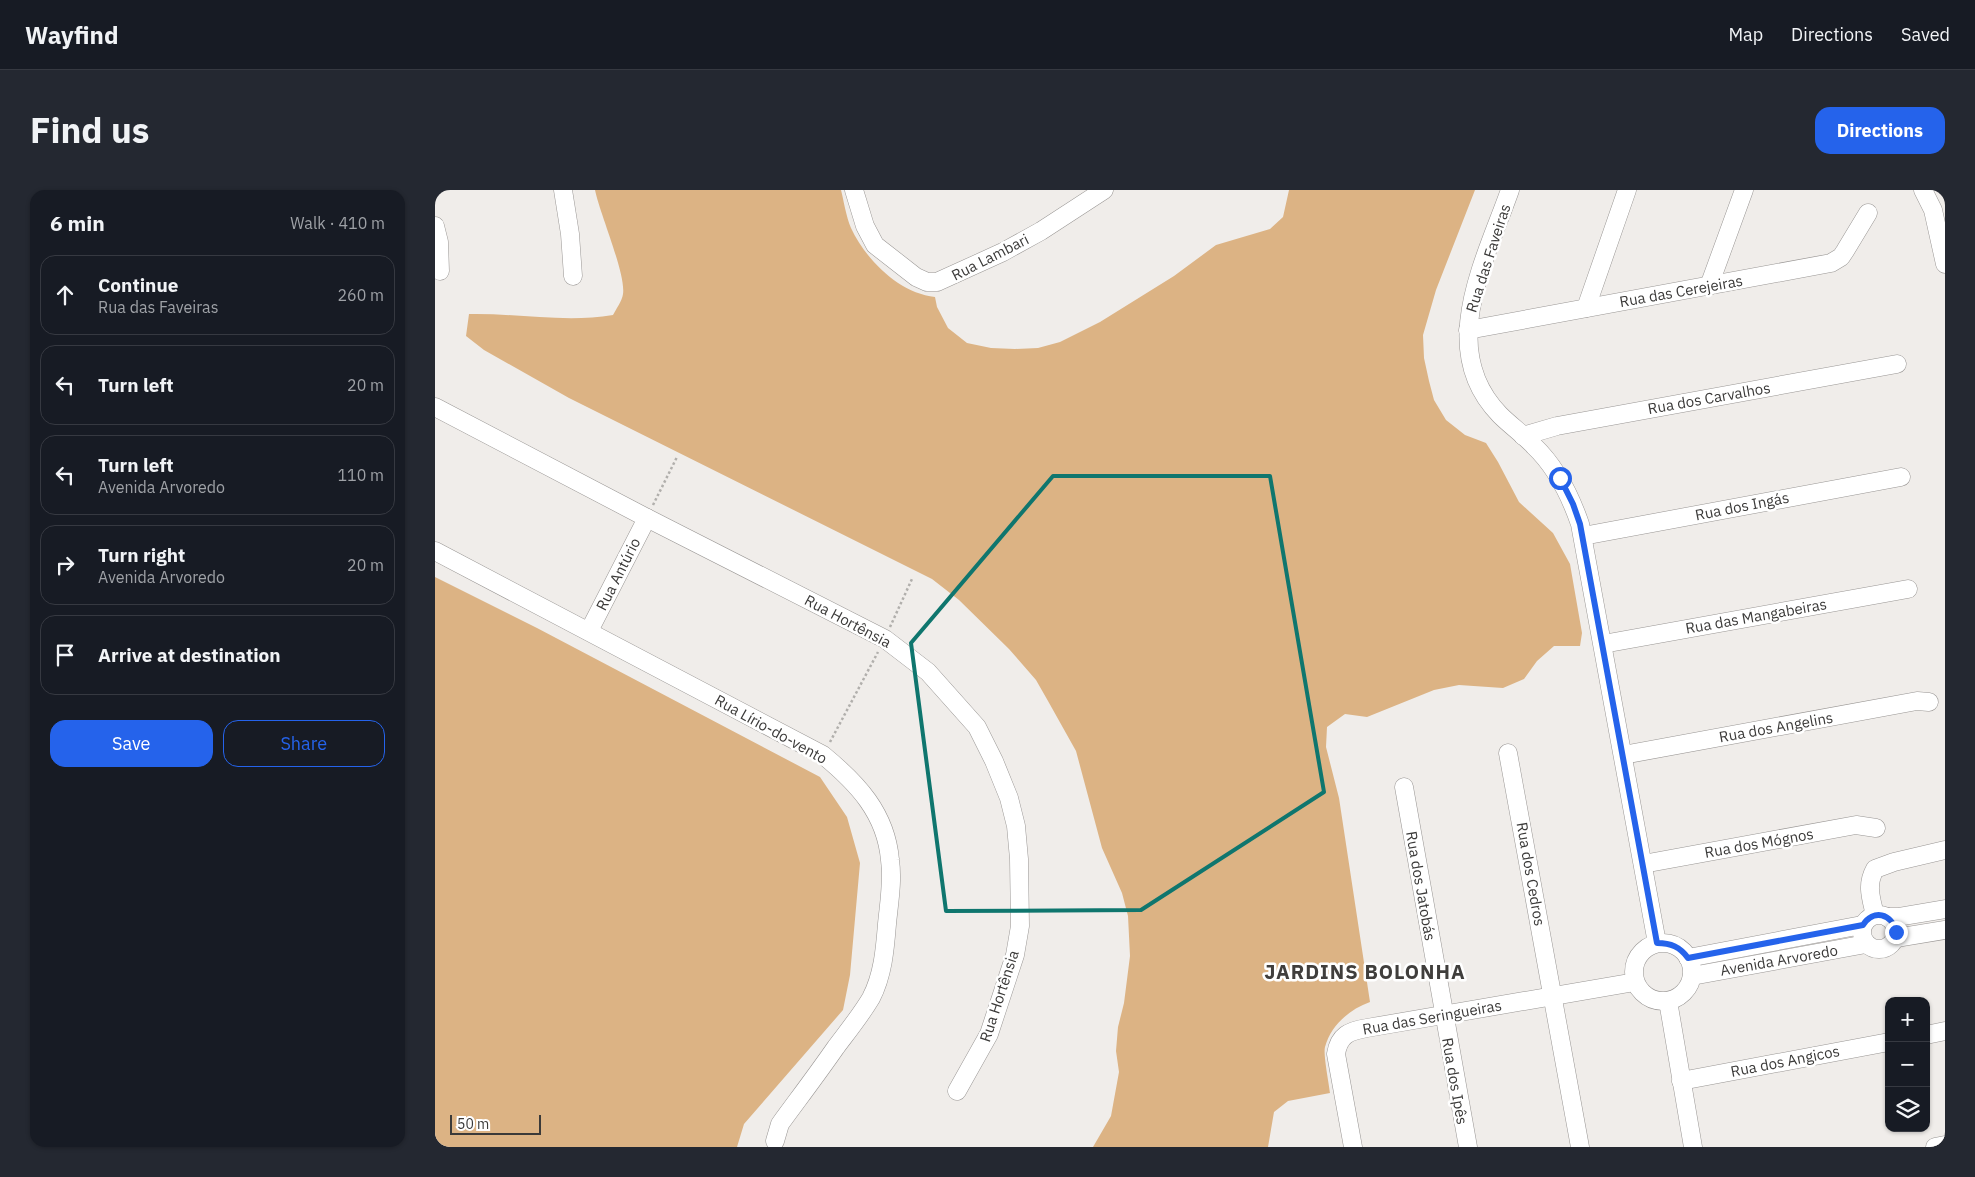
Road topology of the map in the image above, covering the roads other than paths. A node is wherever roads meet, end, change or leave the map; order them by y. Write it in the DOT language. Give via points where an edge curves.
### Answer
graph roads {
  1 [pos="563,190"];
  2 [pos="854,190"];
  3 [pos="1104,190"];
  4 [pos="1510,190"];
  5 [pos="1627,190"];
  6 [pos="1744,190"];
  7 [pos="1923,190"];
  8 [pos="1868,213"];
  9 [pos="435,226"];
  10 [pos="1945,264"];
  11 [pos="440,271"];
  12 [pos="573,276"];
  13 [pos="1709,286"];
  14 [pos="1586,308"];
  15 [pos="1468,330"];
  16 [pos="1897,364"];
  17 [pos="435,407"];
  18 [pos="1523,436"];
  19 [pos="1901,477"];
  20 [pos="647,518"];
  21 [pos="1583,536"];
  22 [pos="435,551"];
  23 [pos="1908,589"];
  24 [pos="589,631"];
  25 [pos="1603,644"];
  26 [pos="1929,702"];
  27 [pos="1508,753"];
  28 [pos="1623,754"];
  29 [pos="1404,787"];
  30 [pos="1876,828"];
  31 [pos="1945,850"];
  32 [pos="1643,864"];
  33 [pos="1945,909"];
  34 [pos="1875,919"];
  35 [pos="1945,930"];
  36 [pos="1896,938"];
  37 [pos="1657,943"];
  38 [pos="1866,944"];
  39 [pos="1688,958"];
  40 [pos="1692,976"];
  41 [pos="1635,982"];
  42 [pos="1553,996"];
  43 [pos="1668,1001"];
  44 [pos="1443,1015"];
  45 [pos="1945,1031"];
  46 [pos="1930,1034"];
  47 [pos="1885,1043"];
  48 [pos="1681,1081"];
  49 [pos="957,1092"];
  50 [pos="775,1141"];
  51 [pos="1945,1145"];
  52 [pos="1353,1147"];
  53 [pos="1468,1147"];
  54 [pos="1580,1147"];
  55 [pos="1693,1147"];
  56 [pos="1935,1147"];
  1 -- 12 [label="street"];
  2 -- 3 [label="street, Rua Lambari" via="865,226 875,245 927,282 937,282 1003,252"];
  4 -- 15 [label="street, Rua das Faveiras" via="1472,297"];
  5 -- 14 [label="street"];
  6 -- 13 [label="street"];
  7 -- 10 [label="street" via="1933,210"];
  8 -- 13 [label="street, Rua das Cerejeiras" via="1845,252 1831,263"];
  9 -- 11 [label="street"];
  13 -- 14 [label="street, Rua das Cerejeiras"];
  14 -- 15 [label="street, Rua das Cerejeiras"];
  15 -- 18 [label="street, Rua das Faveiras" via="1470,356 1484,393 1499,414"];
  16 -- 18 [label="street, Rua dos Carvalhos" via="1557,426"];
  17 -- 20 [label="street, Rua Hortênsia"];
  18 -- 21 [label="street, Rua das Faveiras" via="1560,478 1573,504"];
  19 -- 21 [label="street, Rua dos Ingás"];
  20 -- 24 [label="street, Rua Antúrio"];
  20 -- 49 [label="street, Rua Hortênsia" via="885,638 928,672 977,727 1009,798 1016,826 1020,926 1015,955 989,1034"];
  21 -- 25 [label="street, Rua das Faveiras"];
  22 -- 24 [label="street, Rua Lírio-do-vento"];
  23 -- 25 [label="street, Rua das Mangabeiras"];
  24 -- 50 [label="street, Rua Lírio-do-vento" via="823,755 859,787 881,824 891,861 891,883 885,944 877,982 859,1016 780,1124"];
  25 -- 28 [label="street, Rua das Faveiras"];
  26 -- 28 [label="street, Rua dos Angelins" via="1917,701"];
  27 -- 42 [label="street, Rua dos Cedros"];
  28 -- 32 [label="street, Rua das Faveiras"];
  29 -- 44 [label="street, Rua dos Jatobás"];
  30 -- 32 [label="street, Rua dos Mógnos" via="1856,825"];
  31 -- 34 [label="street" via="1875,869 1869,879"];
  32 -- 37 [label="street, Rua das Faveiras"];
  33 -- 34 [label="street, Avenida Arvoredo"];
  34 -- 36 [label="street" via="1895,926"];
  34 -- 38 [label="street" via="1861,935"];
  34 -- 39 [label="street, Avenida Arvoredo"];
  35 -- 36 [label="street, Avenida Arvoredo"];
  36 -- 38 [label="street, Avenida Arvoredo" via="1883,949 1877,950"];
  37 -- 39 [label="street" via="1675,946"];
  37 -- 41 [label="street" via="1648,947 1635,962"];
  38 -- 40 [label="street, Avenida Arvoredo"];
  39 -- 40 [label="street"];
  40 -- 43 [label="street" via="1684,992"];
  41 -- 42 [label="street, Rua das Seringueiras"];
  41 -- 43 [label="street" via="1648,998"];
  42 -- 44 [label="street, Rua das Seringueiras"];
  42 -- 54 [label="street, Rua dos Cedros"];
  43 -- 48 [label="street"];
  44 -- 52 [label="street, Rua das Seringueiras" via="1359,1029 1342,1036 1336,1054"];
  44 -- 53 [label="street, Rua dos Ipês"];
  45 -- 46 [label="street"];
  47 -- 48 [label="street, Rua dos Angicos"];
  48 -- 55 [label="street"];
  51 -- 56 [label="street"];
}
